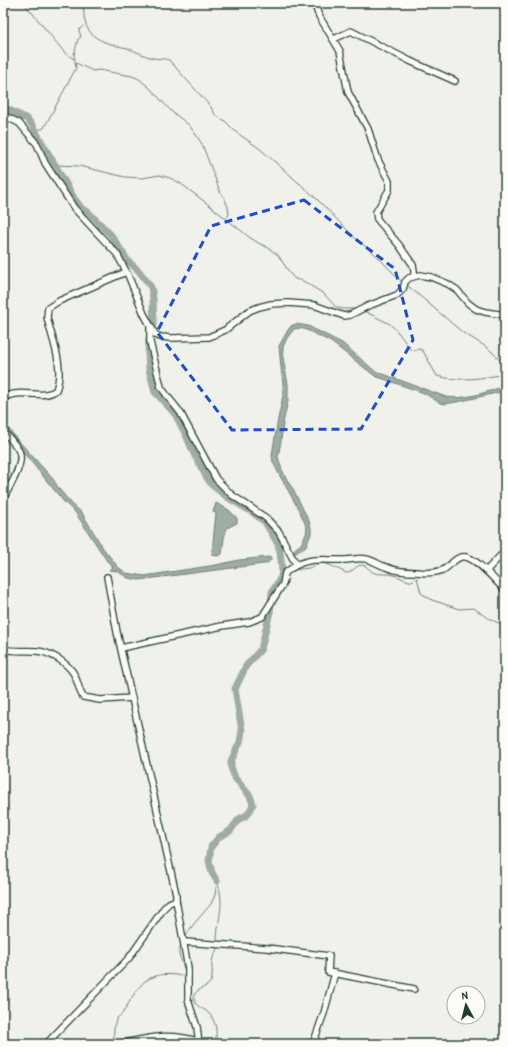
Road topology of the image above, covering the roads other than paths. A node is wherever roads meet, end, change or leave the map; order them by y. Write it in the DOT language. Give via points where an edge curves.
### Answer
graph roads {
  1 [pos="314,3"];
  2 [pos="334,39"];
  3 [pos="455,81"];
  4 [pos="3,115"];
  5 [pos="126,272"];
  6 [pos="414,276"];
  7 [pos="505,315"];
  8 [pos="150,325"];
  9 [pos="3,398"];
  10 [pos="3,431"];
  11 [pos="3,499"];
  12 [pos="505,551"];
  13 [pos="298,564"];
  14 [pos="486,571"];
  15 [pos="106,577"];
  16 [pos="505,590"];
  17 [pos="121,648"];
  18 [pos="3,649"];
  19 [pos="132,698"];
  20 [pos="176,900"];
  21 [pos="184,942"];
  22 [pos="335,973"];
  23 [pos="414,989"];
  24 [pos="199,1042"];
  25 [pos="46,1044"];
  26 [pos="119,1044"];
  27 [pos="313,1044"];
  1 -- 2 [label="street"];
  2 -- 3 [label="street" via="351,31"];
  2 -- 6 [label="street" via="342,55 348,92 368,129 378,160 389,181 389,190 376,212 377,219 400,245 413,265"];
  4 -- 5 [label="street" via="19,123 37,144 45,162 74,208 117,254"];
  5 -- 8 [label="street"];
  5 -- 9 [label="street" via="59,300 48,308 47,316 59,371 56,390 47,395 14,393"];
  6 -- 7 [label="street" via="425,275 437,279 457,290 476,309"];
  6 -- 8 [label="street" via="406,280 403,289 397,295 350,315 344,316 314,306 282,303 249,311 225,330 209,337 160,337"];
  8 -- 13 [label="street" via="150,342 162,387 180,412 216,479 232,495 266,518 279,532 294,562"];
  10 -- 11 [label="street" via="20,455 19,467"];
  12 -- 14 [label="street"];
  13 -- 14 [label="street" via="319,559 363,558 391,569 429,572 443,569 464,556"];
  13 -- 17 [label="street" via="285,573 283,584 262,617 249,622"];
  14 -- 16 [label="street"];
  15 -- 17 [label="street"];
  17 -- 19 [label="street"];
  18 -- 19 [label="street" via="38,651 52,656 73,673 83,697 100,700"];
  19 -- 20 [label="street"];
  20 -- 21 [label="street"];
  20 -- 25 [label="street" via="164,908 129,958"];
  21 -- 22 [label="street" via="267,948 329,956 328,972"];
  21 -- 24 [label="street" via="188,968 188,1000"];
  22 -- 23 [label="street"];
  22 -- 27 [label="street"];
  24 -- 26 [label="street" via="184,1037 166,1036"];
}
